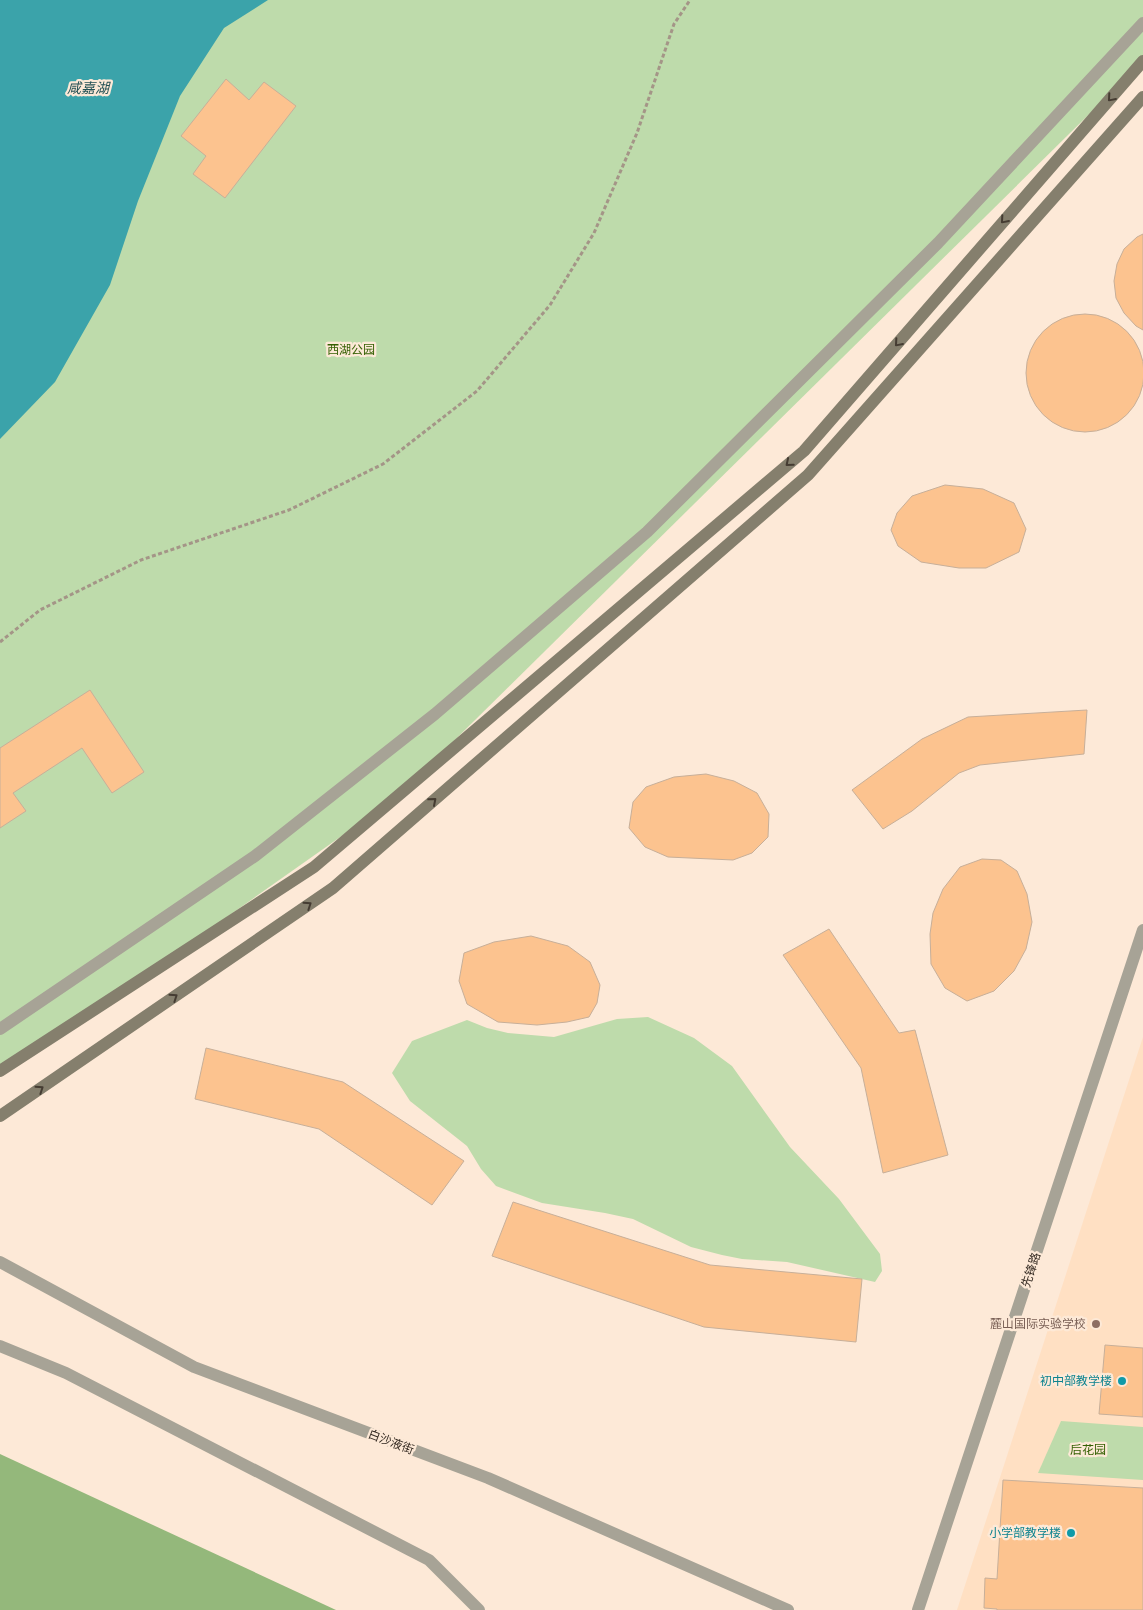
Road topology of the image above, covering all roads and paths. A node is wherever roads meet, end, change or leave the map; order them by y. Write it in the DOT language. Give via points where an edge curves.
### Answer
graph roads {
  1 [pos="690,0"];
  2 [pos="1143,23"];
  3 [pos="1143,61"];
  4 [pos="1143,97"];
  5 [pos="0,642"];
  6 [pos="1143,930"];
  7 [pos="0,1028"];
  8 [pos="0,1070"];
  9 [pos="0,1116"];
  10 [pos="0,1262"];
  11 [pos="0,1346"];
  12 [pos="480,1610"];
  13 [pos="788,1610"];
  14 [pos="918,1610"];
  1 -- 5 [label="path" via="674,24 637,133 594,233 550,305 477,391 383,464 289,510 141,560 40,610"];
  2 -- 7 [label="street" via="938,243 647,532 435,714 255,856"];
  3 -- 8 [label="main road, one-way" via="804,451 314,867"];
  9 -- 4 [label="main road, one-way" via="333,888 808,475"];
  6 -- 14 [label="street, 先锋路"];
  10 -- 13 [label="street, 白沙液街" via="194,1367 488,1478"];
  11 -- 12 [label="street" via="66,1373 429,1560"];
}
